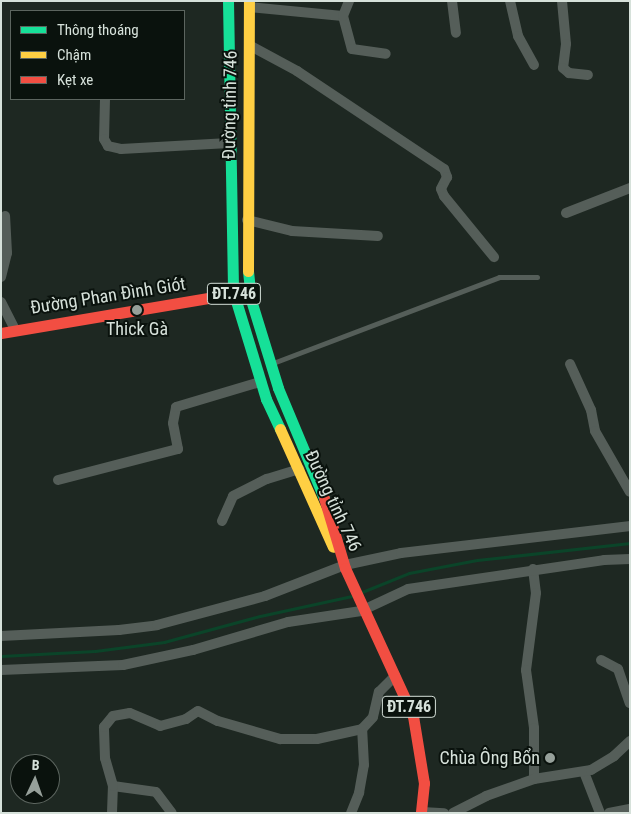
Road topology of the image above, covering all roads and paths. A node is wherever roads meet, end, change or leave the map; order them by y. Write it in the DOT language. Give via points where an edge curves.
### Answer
graph roads {
  1 [pos="228,1"];
  2 [pos="349,1"];
  3 [pos="452,1"];
  4 [pos="510,1"];
  5 [pos="562,1"];
  6 [pos="249,4"];
  7 [pos="343,16"];
  8 [pos="456,33"];
  9 [pos="249,45"];
  10 [pos="386,54"];
  11 [pos="534,65"];
  12 [pos="588,75"];
  13 [pos="105,100"];
  14 [pos="230,143"];
  15 [pos="630,188"];
  16 [pos="566,214"];
  17 [pos="5,216"];
  18 [pos="247,220"];
  19 [pos="378,236"];
  20 [pos="494,257"];
  21 [pos="1,277"];
  22 [pos="537,277"];
  23 [pos="250,291"];
  24 [pos="234,293"];
  25 [pos="1,302"];
  26 [pos="15,329"];
  27 [pos="1,333"];
  28 [pos="270,364"];
  29 [pos="570,364"];
  30 [pos="260,382"];
  31 [pos="299,469"];
  32 [pos="58,480"];
  33 [pos="630,492"];
  34 [pos="222,521"];
  35 [pos="630,526"];
  36 [pos="630,559"];
  37 [pos="345,565"];
  38 [pos="533,569"];
  39 [pos="363,610"];
  40 [pos="1,636"];
  41 [pos="601,660"];
  42 [pos="1,670"];
  43 [pos="396,676"];
  44 [pos="630,703"];
  45 [pos="362,729"];
  46 [pos="630,741"];
  47 [pos="584,772"];
  48 [pos="534,779"];
  49 [pos="112,786"];
  50 [pos="630,809"];
  51 [pos="421,812"];
  52 [pos="112,813"];
  53 [pos="172,813"];
  54 [pos="351,813"];
  55 [pos="444,813"];
  56 [pos="453,813"];
  57 [pos="600,813"];
  58 [pos="610,813"];
  1 -- 14 [label="main road, Đường tỉnh 746 / ĐT.746"];
  2 -- 7 [label="street"];
  3 -- 8 [label="street"];
  4 -- 11 [label="street" via="518,36"];
  5 -- 12 [label="street" via="566,44 563,68 569,73"];
  6 -- 7 [label="street"];
  6 -- 9 [label="main road, Đường tỉnh 746 / ĐT.746"];
  7 -- 10 [label="street" via="352,49"];
  9 -- 18 [label="main road, Đường tỉnh 746 / ĐT.746"];
  9 -- 20 [label="street" via="297,71 444,169 446,177 441,189 444,196"];
  13 -- 14 [label="street" via="104,139 108,146 121,149"];
  14 -- 24 [label="main road, Đường tỉnh 746 / ĐT.746"];
  15 -- 16 [label="street"];
  17 -- 21 [label="street" via="7,252"];
  18 -- 19 [label="street" via="292,231"];
  18 -- 23 [label="main road, Đường tỉnh 746 / ĐT.746"];
  22 -- 28 [label="lane" via="499,277"];
  23 -- 24 [label="main road, Đường Phan Đình Giót"];
  23 -- 28 [label="main road, Đường tỉnh 746 / ĐT.746"];
  24 -- 26 [label="main road, Đường Phan Đình Giót"];
  24 -- 30 [label="main road, Đường tỉnh 746 / ĐT.746"];
  25 -- 26 [label="street"];
  26 -- 27 [label="main road, Đường Phan Đình Giót"];
  28 -- 37 [label="main road, Đường tỉnh 746 / ĐT.746" via="333,521"];
  29 -- 33 [label="street" via="591,410 595,431"];
  30 -- 31 [label="main road, Đường tỉnh 746 / ĐT.746"];
  30 -- 32 [label="street" via="176,407 172,423 178,449"];
  31 -- 34 [label="street" via="267,479 233,496"];
  31 -- 37 [label="main road, Đường tỉnh 746 / ĐT.746" via="322,525"];
  35 -- 37 [label="street" via="410,551"];
  36 -- 38 [label="street"];
  37 -- 39 [label="main road, ĐT.746"];
  37 -- 40 [label="street" via="265,596 157,625"];
  38 -- 39 [label="street" via="408,589"];
  38 -- 48 [label="street" via="536,593 526,670 534,728"];
  39 -- 42 [label="street" via="288,622 193,650 123,665"];
  39 -- 43 [label="main road, ĐT.746"];
  41 -- 44 [label="street" via="618,669"];
  43 -- 45 [label="street" via="379,692 373,717"];
  43 -- 51 [label="main road, ĐT.746" via="413,716 420,750 425,798"];
  45 -- 49 [label="street" via="317,739 280,739 218,721 198,710 186,719 160,726 130,712 113,716 104,727 104,758"];
  45 -- 54 [label="street" via="364,765"];
  46 -- 47 [label="street" via="614,756"];
  47 -- 48 [label="street"];
  47 -- 57 [label="street"];
  48 -- 56 [label="street" via="486,796"];
  49 -- 52 [label="street"];
  49 -- 53 [label="street" via="156,792"];
  50 -- 58 [label="street"];
  51 -- 55 [label="street"];
}
